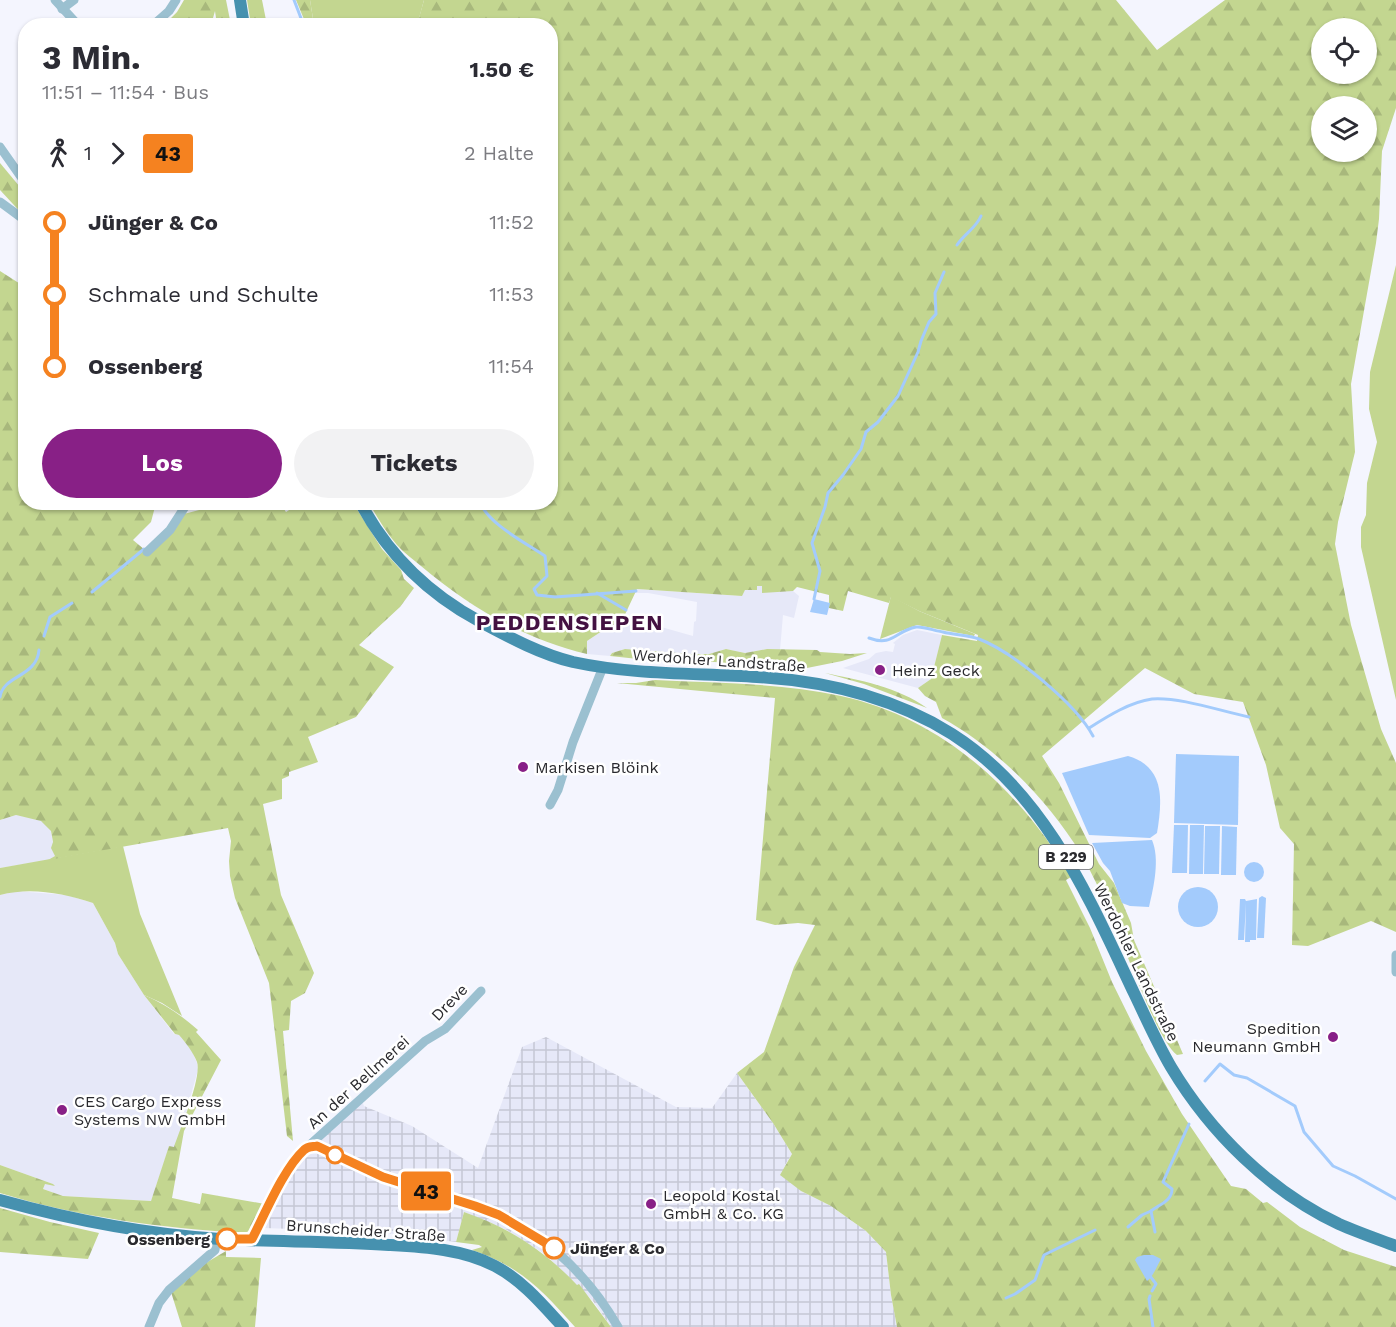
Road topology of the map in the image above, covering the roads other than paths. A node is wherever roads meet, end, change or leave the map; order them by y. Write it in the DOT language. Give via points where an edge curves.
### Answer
graph roads {
  1 [pos="55,0"];
  2 [pos="74,0"];
  3 [pos="176,0"];
  4 [pos="240,0"];
  5 [pos="62,9"];
  6 [pos="71,18"];
  7 [pos="161,18"];
  8 [pos="243,18"];
  9 [pos="0,147"];
  10 [pos="18,173"];
  11 [pos="0,202"];
  12 [pos="18,215"];
  13 [pos="183,510"];
  14 [pos="365,510"];
  15 [pos="147,552"];
  16 [pos="603,668"];
  17 [pos="550,806"];
  18 [pos="1396,956"];
  19 [pos="1396,972"];
  20 [pos="481,990"];
  21 [pos="438,1034"];
  22 [pos="308,1147"];
  23 [pos="0,1200"];
  24 [pos="217,1238"];
  25 [pos="252,1239"];
  26 [pos="1396,1246"];
  27 [pos="149,1327"];
  28 [pos="563,1327"];
  29 [pos="618,1327"];
  1 -- 5 [label="street"];
  2 -- 5 [label="street"];
  3 -- 7 [label="street"];
  4 -- 8 [label="main road"];
  5 -- 6 [label="street"];
  9 -- 10 [label="street"];
  11 -- 12 [label="street"];
  13 -- 15 [label="street" via="170,530"];
  14 -- 16 [label="main road, Werdohler Landstraße / B 229" via="387,546 412,575 442,599 535,650"];
  16 -- 17 [label="street"];
  16 -- 26 [label="main road, Werdohler Landstraße / B 229" via="758,677 834,686 908,710 954,736 999,771 1061,848 1160,1048 1214,1126 1256,1169 1294,1198 1338,1223"];
  18 -- 19 [label="street"];
  20 -- 21 [label="street, Dreve"];
  21 -- 22 [label="street, An der Bellmerei" via="425,1041"];
  22 -- 25 [label="street" via="274,1195"];
  22 -- 29 [label="street, An der Bellmerei" via="317,1146 383,1177 475,1206 518,1225 554,1248 580,1273"];
  23 -- 24 [label="main road, Brunscheider Straße" via="130,1230"];
  24 -- 25 [label="main road, Brunscheider Straße"];
  24 -- 27 [label="street" via="215,1250 159,1303"];
  25 -- 28 [label="main road, Brunscheider Straße" via="457,1252 495,1266 515,1279"];
}
